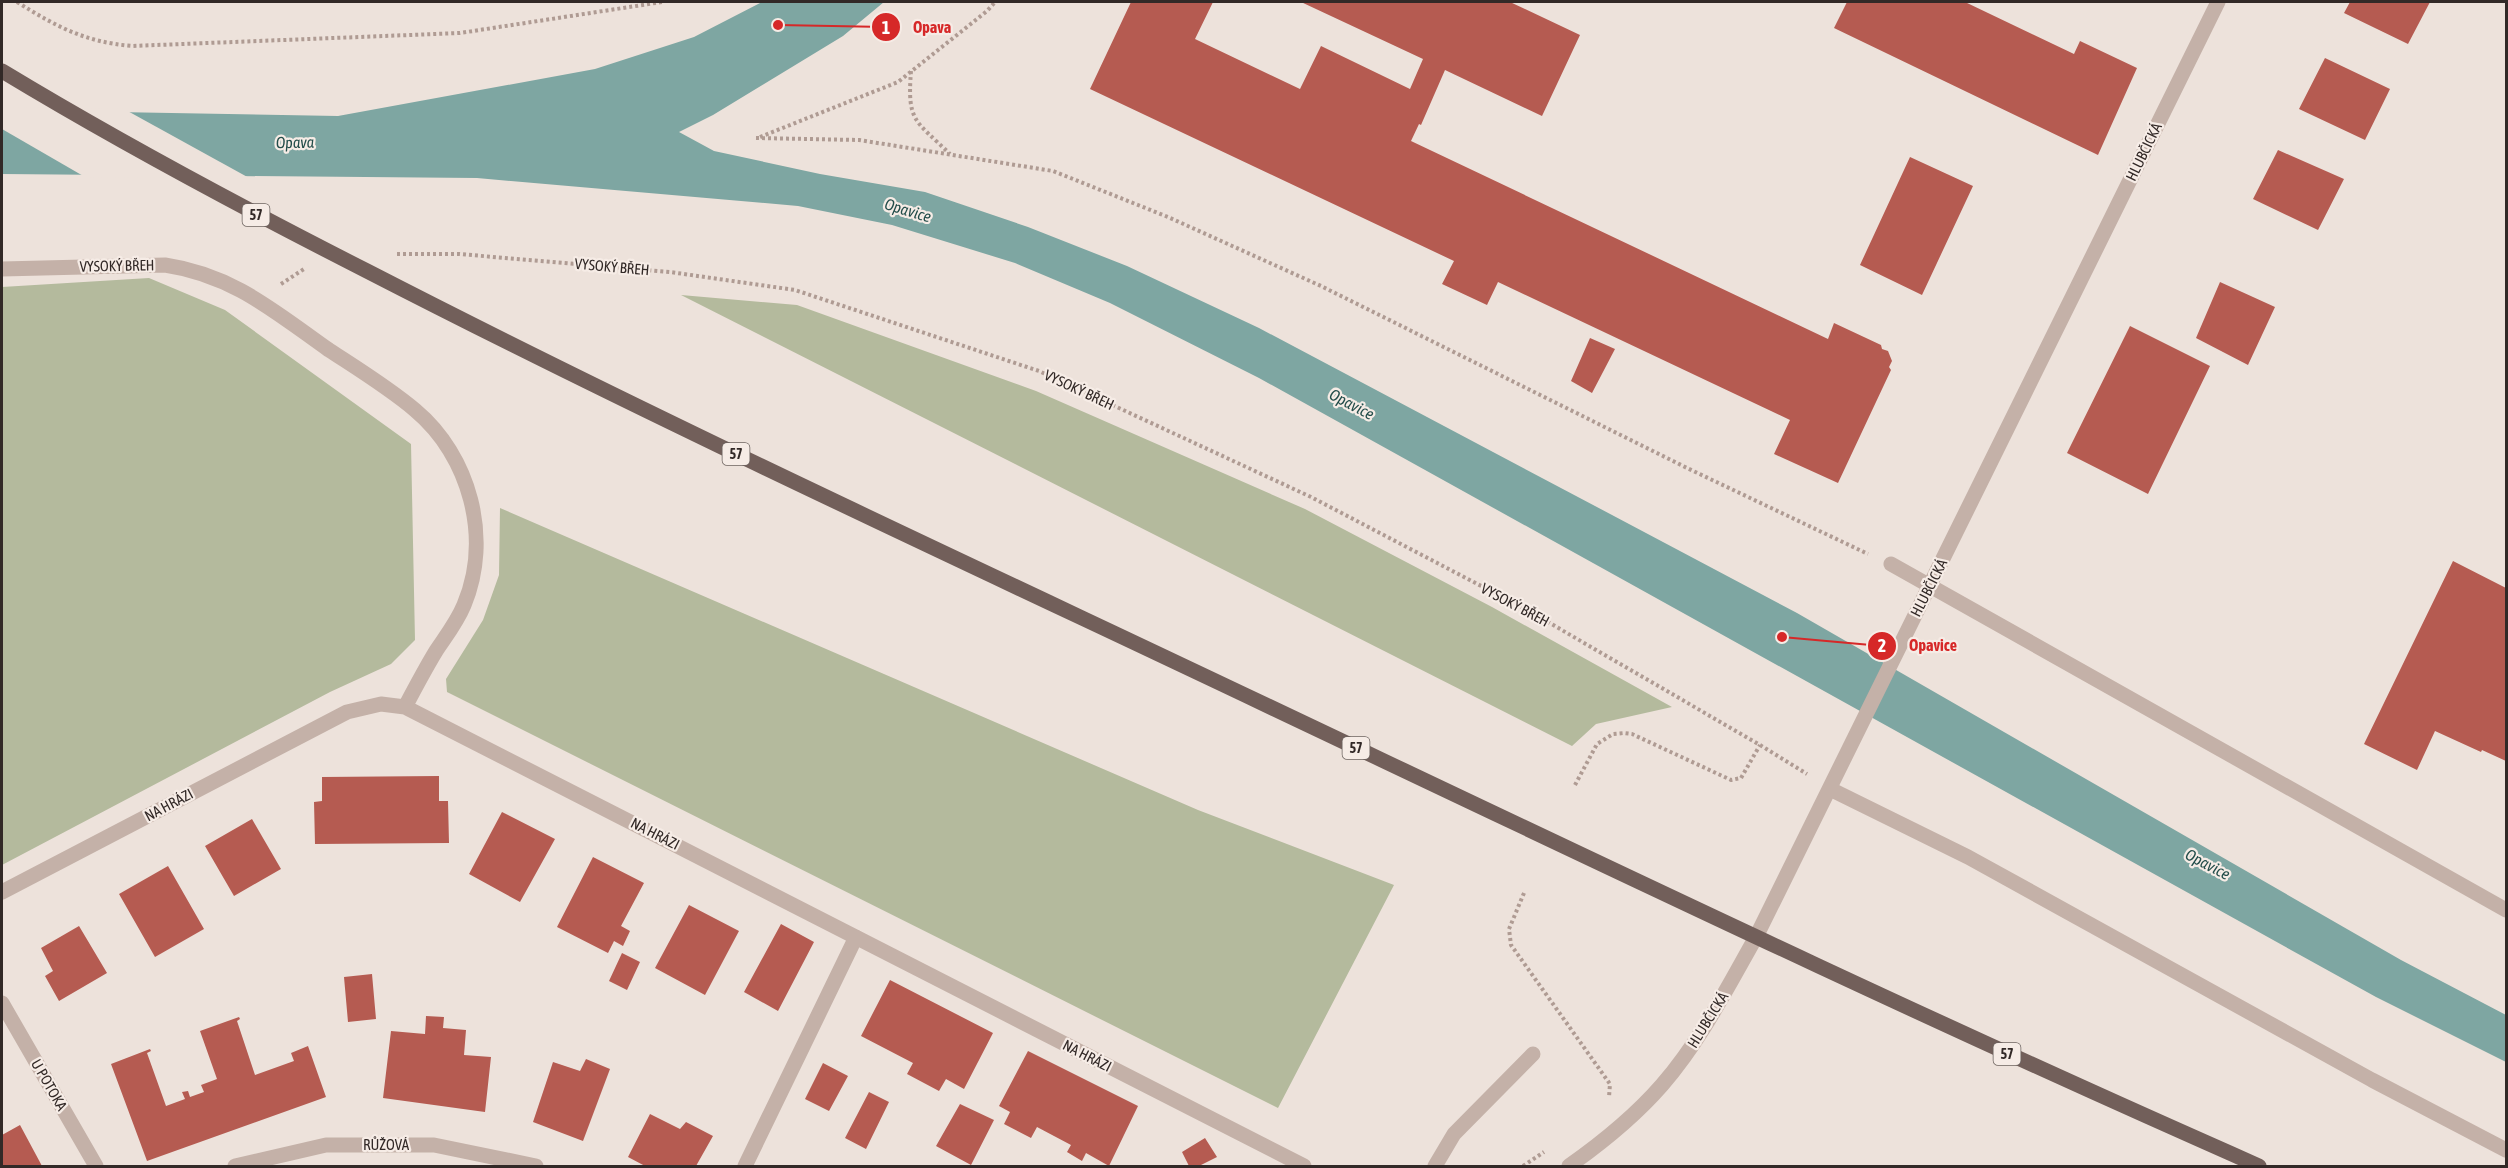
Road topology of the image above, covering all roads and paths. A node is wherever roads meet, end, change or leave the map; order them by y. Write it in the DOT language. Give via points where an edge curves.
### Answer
graph roads {
  1 [pos="17,2"];
  2 [pos="662,2"];
  3 [pos="995,2"];
  4 [pos="2218,2"];
  5 [pos="2,71"];
  6 [pos="911,71"];
  7 [pos="950,155"];
  8 [pos="390,254"];
  9 [pos="308,268"];
  10 [pos="2,269"];
  11 [pos="260,302"];
  12 [pos="1891,564"];
  13 [pos="1930,585"];
  14 [pos="405,707"];
  15 [pos="1760,745"];
  16 [pos="1575,785"];
  17 [pos="1830,789"];
  18 [pos="2,892"];
  19 [pos="2506,910"];
  20 [pos="856,937"];
  21 [pos="1756,938"];
  22 [pos="2,1003"];
  23 [pos="1533,1054"];
  24 [pos="2506,1150"];
  25 [pos="96,1167"];
  26 [pos="235,1167"];
  27 [pos="536,1167"];
  28 [pos="745,1167"];
  29 [pos="1304,1167"];
  30 [pos="1435,1167"];
  31 [pos="1569,1167"];
  32 [pos="2259,1167"];
  1 -- 2 [label="path" via="74,34 105,44 132,46 460,33"];
  3 -- 6 [label="path"];
  4 -- 13 [label="street, HLUBČICKÁ"];
  5 -- 21 [label="main road, 57" via="213,192 516,348"];
  6 -- 7 [label="path" via="909,95 913,118"];
  6 -- 7 [label="path" via="898,82 756,138 859,140"];
  7 -- 12 [label="path" via="1053,171 1178,222 1332,292"];
  8 -- 15 [label="path, VYSOKÝ BŘEH" via="459,254 670,272 795,290 1039,371 1311,497 1529,611"];
  9 -- 11 [label="path" via="290,277"];
  10 -- 11 [label="street, VYSOKÝ BŘEH" via="165,265 212,276"];
  11 -- 14 [label="street, VYSOKÝ BŘEH" via="415,410 450,449 468,487 477,543 465,603"];
  12 -- 13 [label="street"];
  13 -- 17 [label="street, HLUBČICKÁ"];
  13 -- 19 [label="street"];
  14 -- 18 [label="street, NA HRÁZI" via="381,704 347,712"];
  14 -- 20 [label="street, NA HRÁZI"];
  15 -- 16 [label="path" via="1741,778 1731,780 1632,734 1613,734 1597,744"];
  15 -- 17 [label="path, VYSOKÝ BŘEH"];
  17 -- 21 [label="street, HLUBČICKÁ"];
  17 -- 24 [label="street" via="1968,857"];
  20 -- 28 [label="street"];
  20 -- 29 [label="street, NA HRÁZI"];
  21 -- 31 [label="street, HLUBČICKÁ" via="1708,1022 1664,1083 1613,1134"];
  21 -- 32 [label="main road, 57"];
  22 -- 25 [label="street, U POTOKA"];
  23 -- 30 [label="street" via="1454,1134"];
  26 -- 27 [label="street, RŮŽOVÁ" via="326,1145 434,1144"];
}
